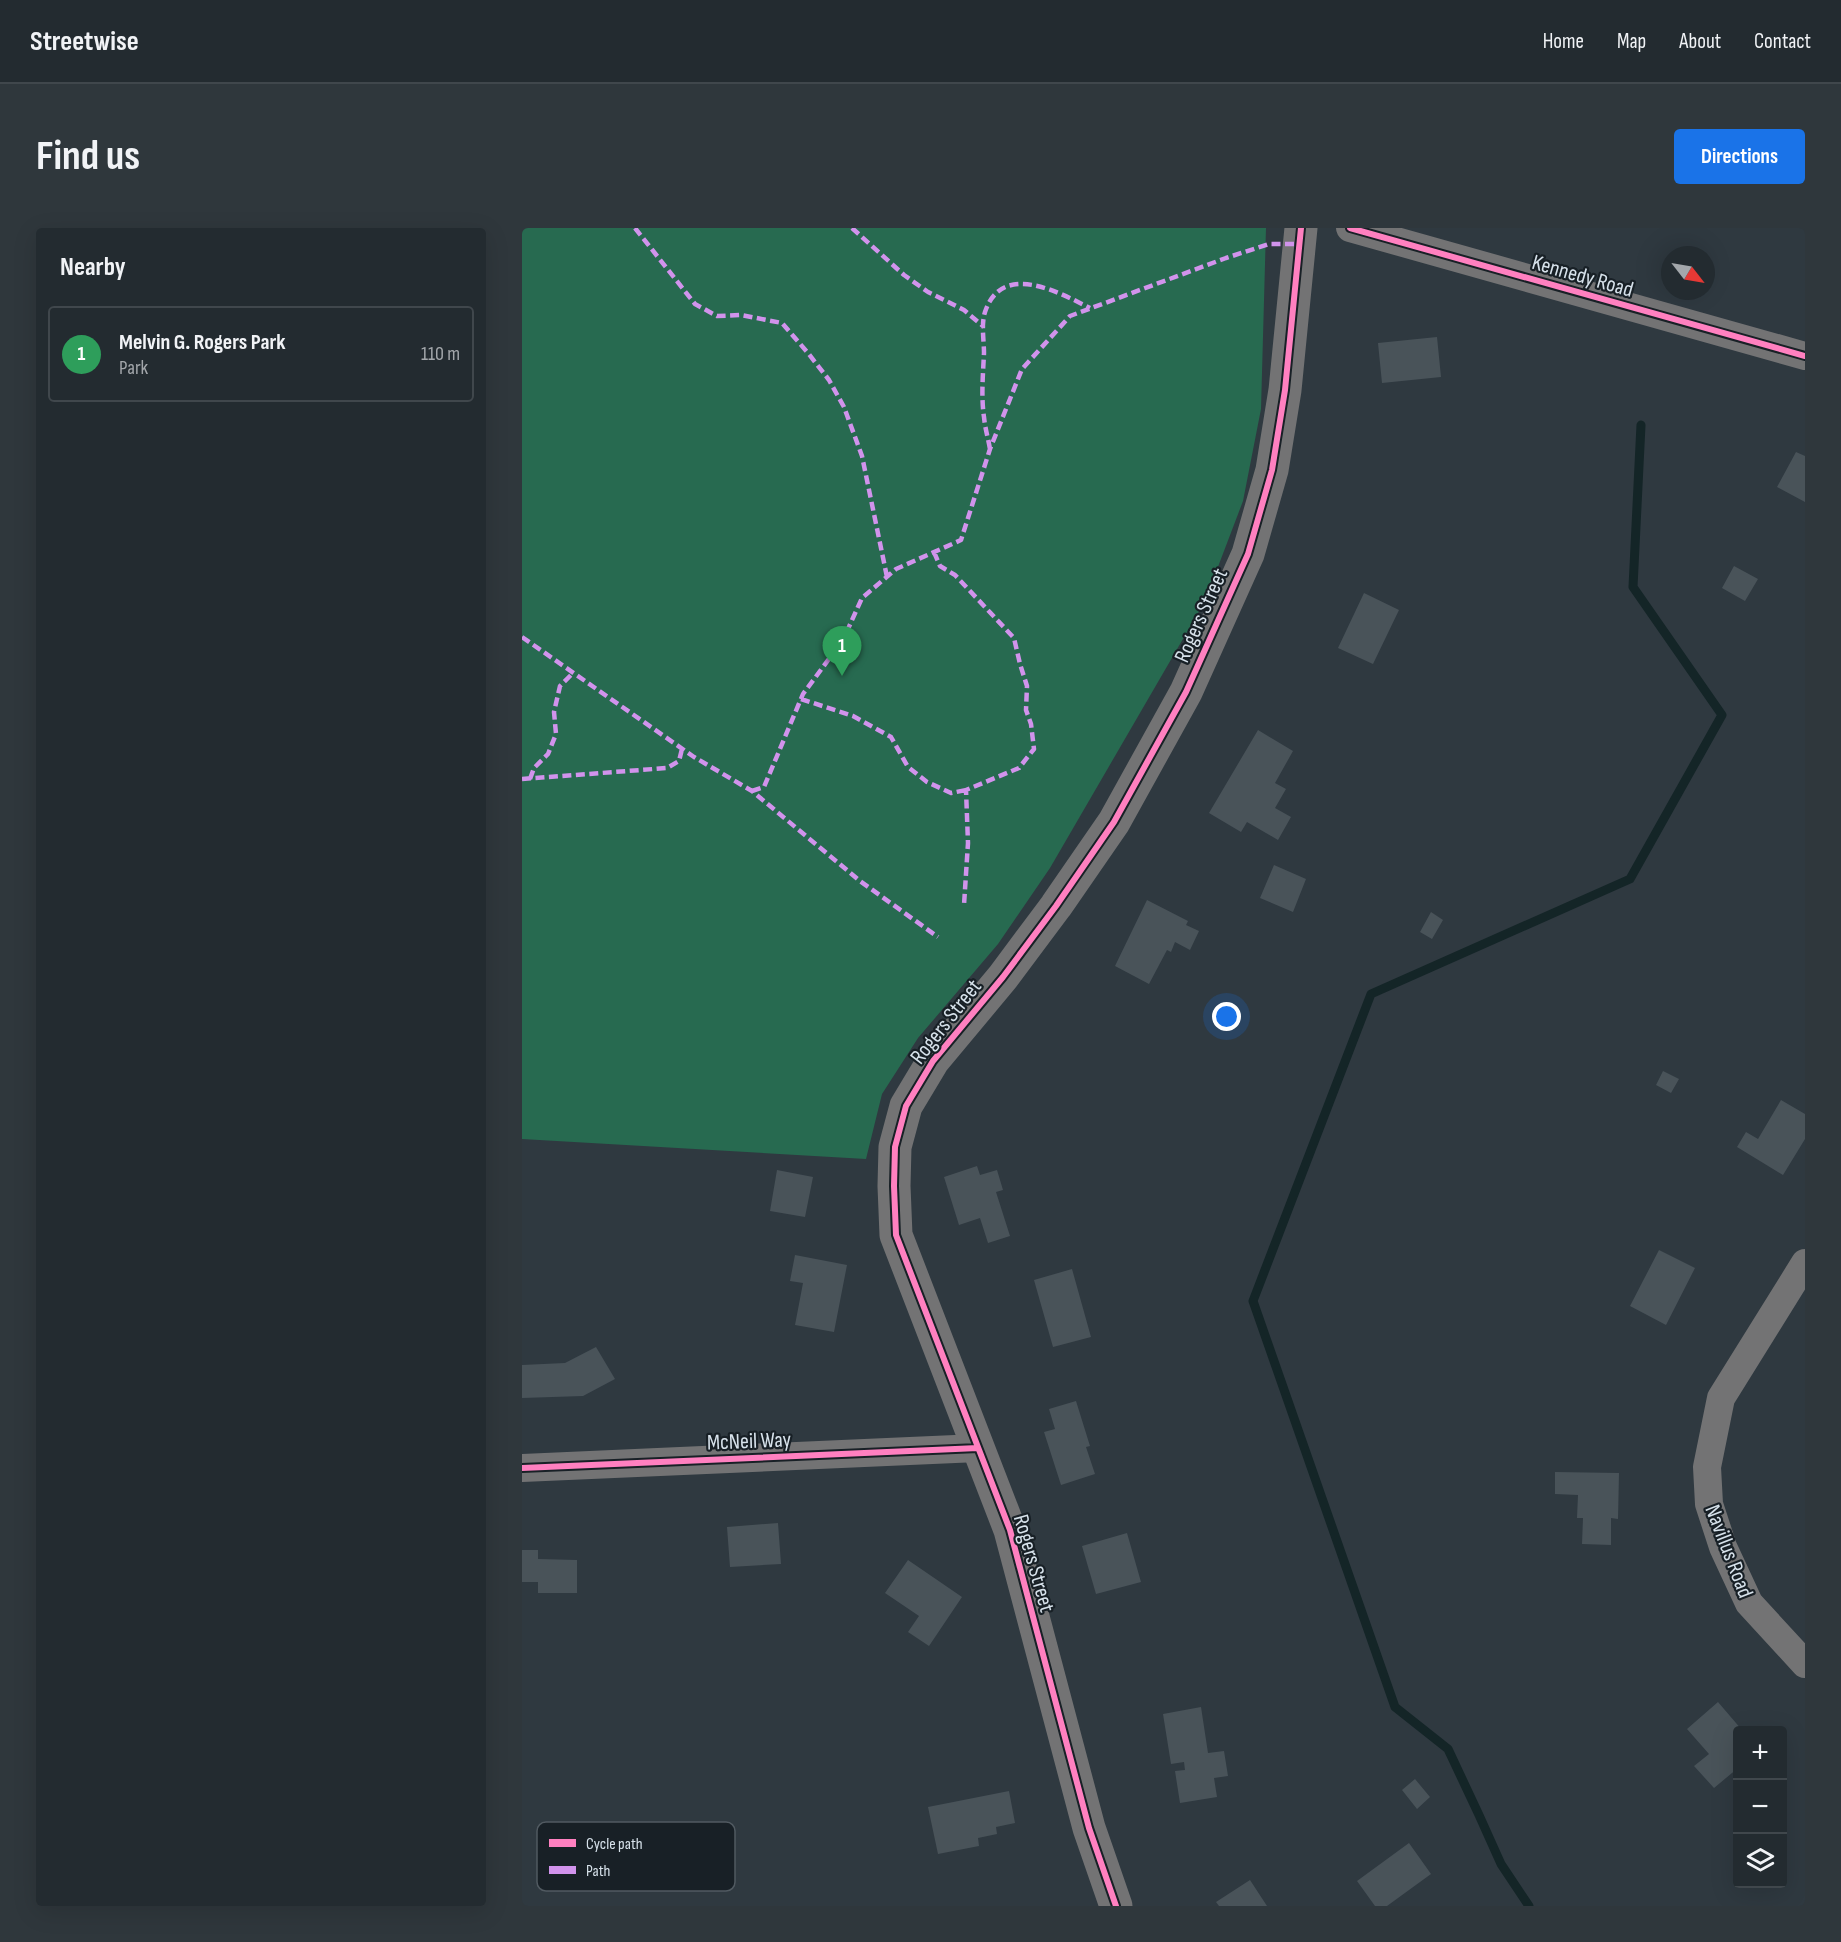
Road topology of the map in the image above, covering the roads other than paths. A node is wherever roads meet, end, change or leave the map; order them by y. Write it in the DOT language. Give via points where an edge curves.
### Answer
graph roads {
  1 [pos="1301,228"];
  2 [pos="1350,228"];
  3 [pos="1805,356"];
  4 [pos="1805,1263"];
  5 [pos="978,1448"];
  6 [pos="522,1468"];
  7 [pos="1805,1665"];
  8 [pos="1116,1906"];
  1 -- 5 [label="street, Rogers Street" via="1285,390 1272,470 1248,554 1185,692 1114,822 1003,977 933,1061 906,1106 895,1147 896,1235"];
  2 -- 3 [label="street, Kennedy Road"];
  4 -- 7 [label="street, Navillus Road" via="1721,1398 1707,1467 1709,1504 1749,1604"];
  5 -- 6 [label="street, McNeil Way"];
  5 -- 8 [label="street, Rogers Street" via="1010,1530 1089,1828"];
}
